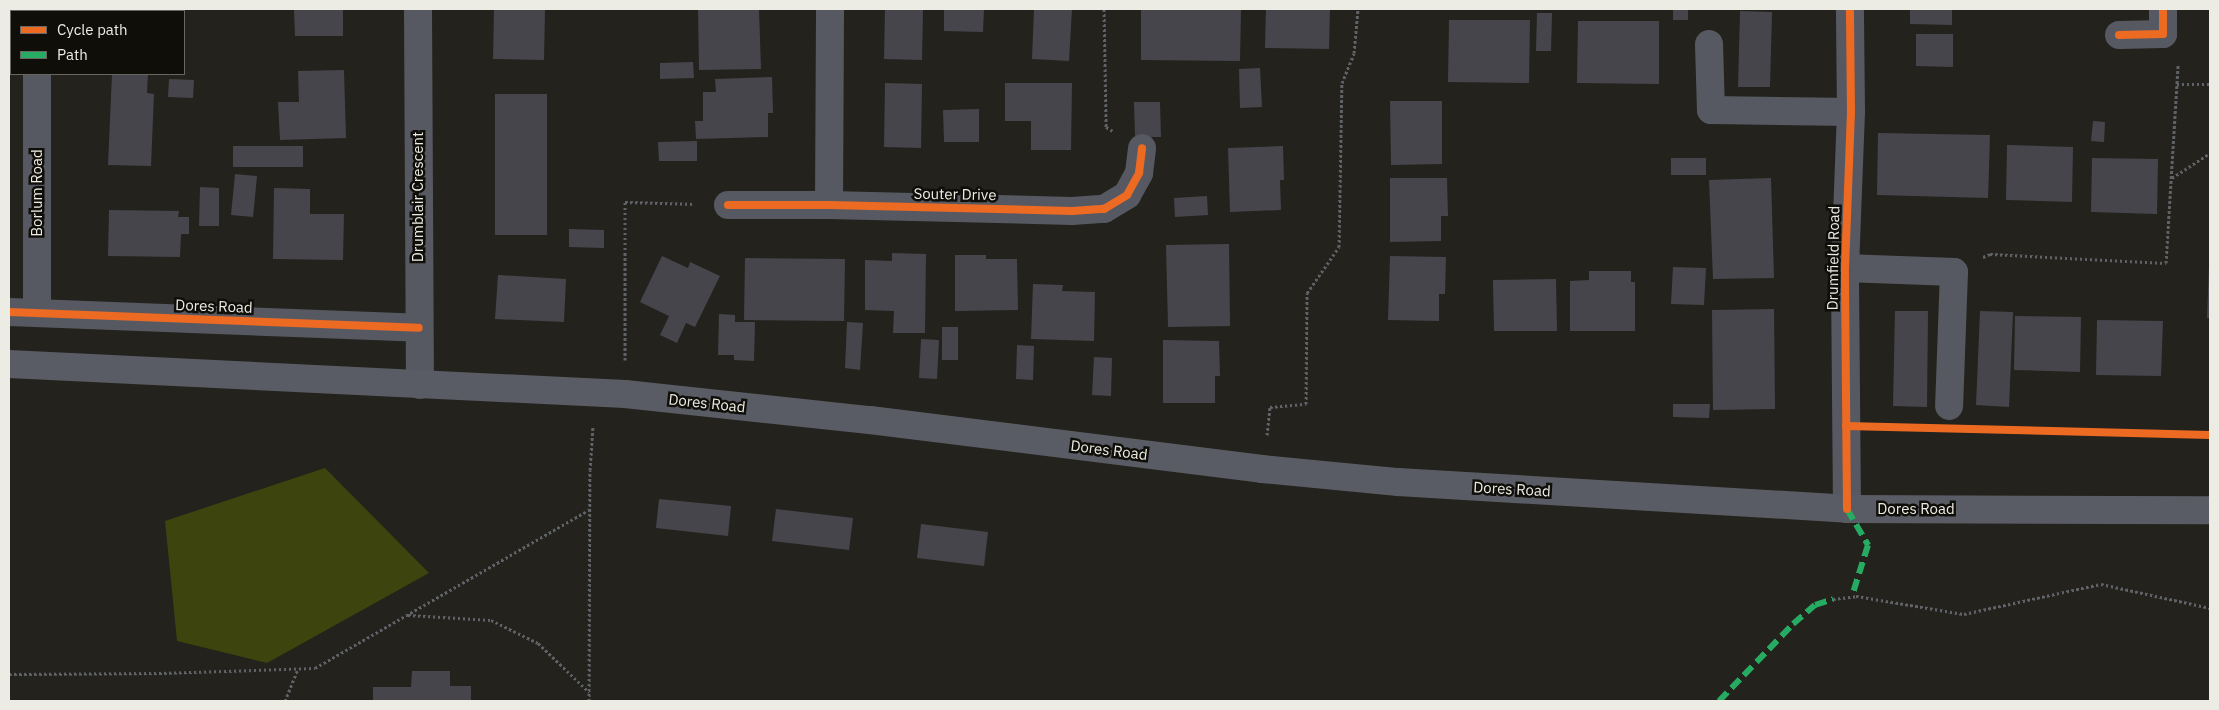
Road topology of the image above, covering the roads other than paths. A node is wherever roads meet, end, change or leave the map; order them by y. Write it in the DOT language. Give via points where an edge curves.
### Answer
graph roads {
  1 [pos="418,9"];
  2 [pos="830,9"];
  3 [pos="1850,9"];
  4 [pos="2163,21"];
  5 [pos="2119,35"];
  6 [pos="1709,44"];
  7 [pos="37,75"];
  8 [pos="1851,112"];
  9 [pos="1142,148"];
  10 [pos="728,205"];
  11 [pos="829,205"];
  12 [pos="1845,268"];
  13 [pos="9,312"];
  14 [pos="37,313"];
  15 [pos="419,328"];
  16 [pos="9,364"];
  17 [pos="420,385"];
  18 [pos="1950,406"];
  19 [pos="1847,509"];
  20 [pos="2210,510"];
  1 -- 15 [label="street, Drumblair Crescent"];
  2 -- 11 [label="street"];
  3 -- 8 [label="street, Drumfield Road"];
  4 -- 5 [label="street"];
  6 -- 8 [label="street" via="1711,110"];
  7 -- 14 [label="street, Borlum Road"];
  8 -- 12 [label="street, Drumfield Road"];
  9 -- 11 [label="street, Souter Drive" via="1139,173 1127,195 1104,209"];
  10 -- 11 [label="street, Souter Drive"];
  12 -- 18 [label="street" via="1954,272"];
  12 -- 19 [label="street, Drumfield Road"];
  13 -- 14 [label="street, Dores Road"];
  14 -- 15 [label="street, Dores Road"];
  15 -- 17 [label="street, Drumblair Crescent"];
  16 -- 17 [label="main road, Dores Road"];
  17 -- 19 [label="main road, Dores Road" via="625,394 1398,482"];
  19 -- 20 [label="main road, Dores Road"];
}
